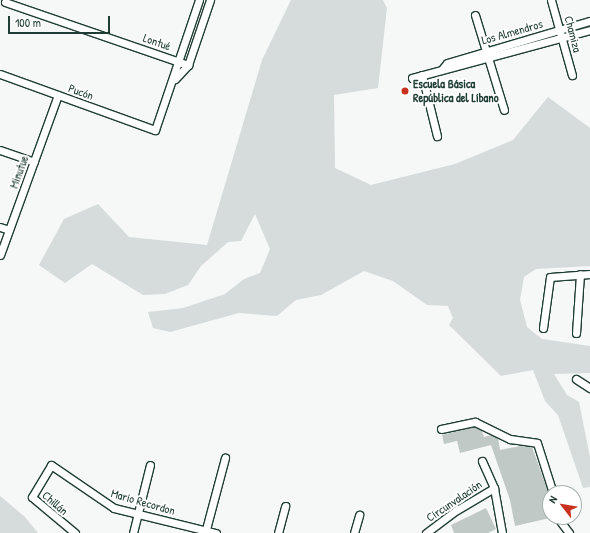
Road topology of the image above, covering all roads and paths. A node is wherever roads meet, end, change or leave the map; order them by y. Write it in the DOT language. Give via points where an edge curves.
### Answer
graph roads {
  1 [pos="200,0"];
  2 [pos="210,0"];
  3 [pos="551,0"];
  4 [pos="5,2"];
  5 [pos="475,14"];
  6 [pos="590,21"];
  7 [pos="561,29"];
  8 [pos="590,30"];
  9 [pos="563,37"];
  10 [pos="486,51"];
  11 [pos="488,59"];
  12 [pos="179,62"];
  13 [pos="188,65"];
  14 [pos="443,68"];
  15 [pos="0,74"];
  16 [pos="422,75"];
  17 [pos="572,75"];
  18 [pos="412,78"];
  19 [pos="173,81"];
  20 [pos="58,95"];
  21 [pos="504,110"];
  22 [pos="437,136"];
  23 [pos="0,150"];
  24 [pos="34,162"];
  25 [pos="0,227"];
  26 [pos="9,230"];
  27 [pos="0,255"];
  28 [pos="580,274"];
  29 [pos="590,274"];
  30 [pos="544,328"];
  31 [pos="576,333"];
  32 [pos="576,379"];
  33 [pos="590,388"];
  34 [pos="441,429"];
  35 [pos="225,458"];
  36 [pos="482,461"];
  37 [pos="51,465"];
  38 [pos="150,465"];
  39 [pos="550,485"];
  40 [pos="494,488"];
  41 [pos="285,506"];
  42 [pos="138,513"];
  43 [pos="359,515"];
  44 [pos="206,532"];
  45 [pos="75,533"];
  46 [pos="133,533"];
  47 [pos="216,533"];
  48 [pos="278,533"];
  49 [pos="354,533"];
  50 [pos="426,533"];
  51 [pos="502,533"];
  1 -- 12 [label="street"];
  2 -- 13 [label="street"];
  3 -- 7 [label="street, Chamiza"];
  4 -- 12 [label="street, Lontué"];
  5 -- 10 [label="street"];
  6 -- 7 [label="street, Los Almendros"];
  7 -- 9 [label="street, Chamiza"];
  7 -- 10 [label="street, Los Almendros"];
  8 -- 9 [label="street, Los Almendros"];
  9 -- 11 [label="street, Los Almendros"];
  9 -- 17 [label="street, Chamiza"];
  10 -- 11 [label="street"];
  10 -- 14 [label="street, Los Almendros" via="447,63"];
  11 -- 14 [label="street, Los Almendros" via="450,70"];
  11 -- 21 [label="street"];
  12 -- 13 [label="street, Lontué"];
  12 -- 19 [label="street"];
  13 -- 19 [label="street"];
  14 -- 16 [label="street, Los Almendros"];
  15 -- 20 [label="street, Pucón"];
  16 -- 18 [label="street, Los Almendros"];
  16 -- 22 [label="street"];
  19 -- 20 [label="street, Pucón" via="155,130"];
  20 -- 24 [label="street, Minutue"];
  23 -- 24 [label="street"];
  24 -- 26 [label="street, Minutue"];
  25 -- 26 [label="street"];
  26 -- 27 [label="street, Minutue"];
  28 -- 29 [label="street"];
  28 -- 30 [label="street" via="550,277"];
  28 -- 31 [label="street"];
  32 -- 33 [label="street"];
  34 -- 39 [label="street" via="475,422 510,439 537,443"];
  35 -- 44 [label="street"];
  36 -- 40 [label="street, Circunvalación"];
  37 -- 42 [label="street, Mario Recordon" via="104,504"];
  37 -- 45 [label="street, Chillán" via="32,497"];
  38 -- 42 [label="street"];
  40 -- 50 [label="street, Circunvalación" via="457,510"];
  40 -- 51 [label="street, Circunvalación"];
  41 -- 48 [label="street"];
  42 -- 44 [label="street, Mario Recordon"];
  42 -- 46 [label="street"];
  43 -- 49 [label="street"];
  44 -- 47 [label="street, Mario Recordon"];
}
